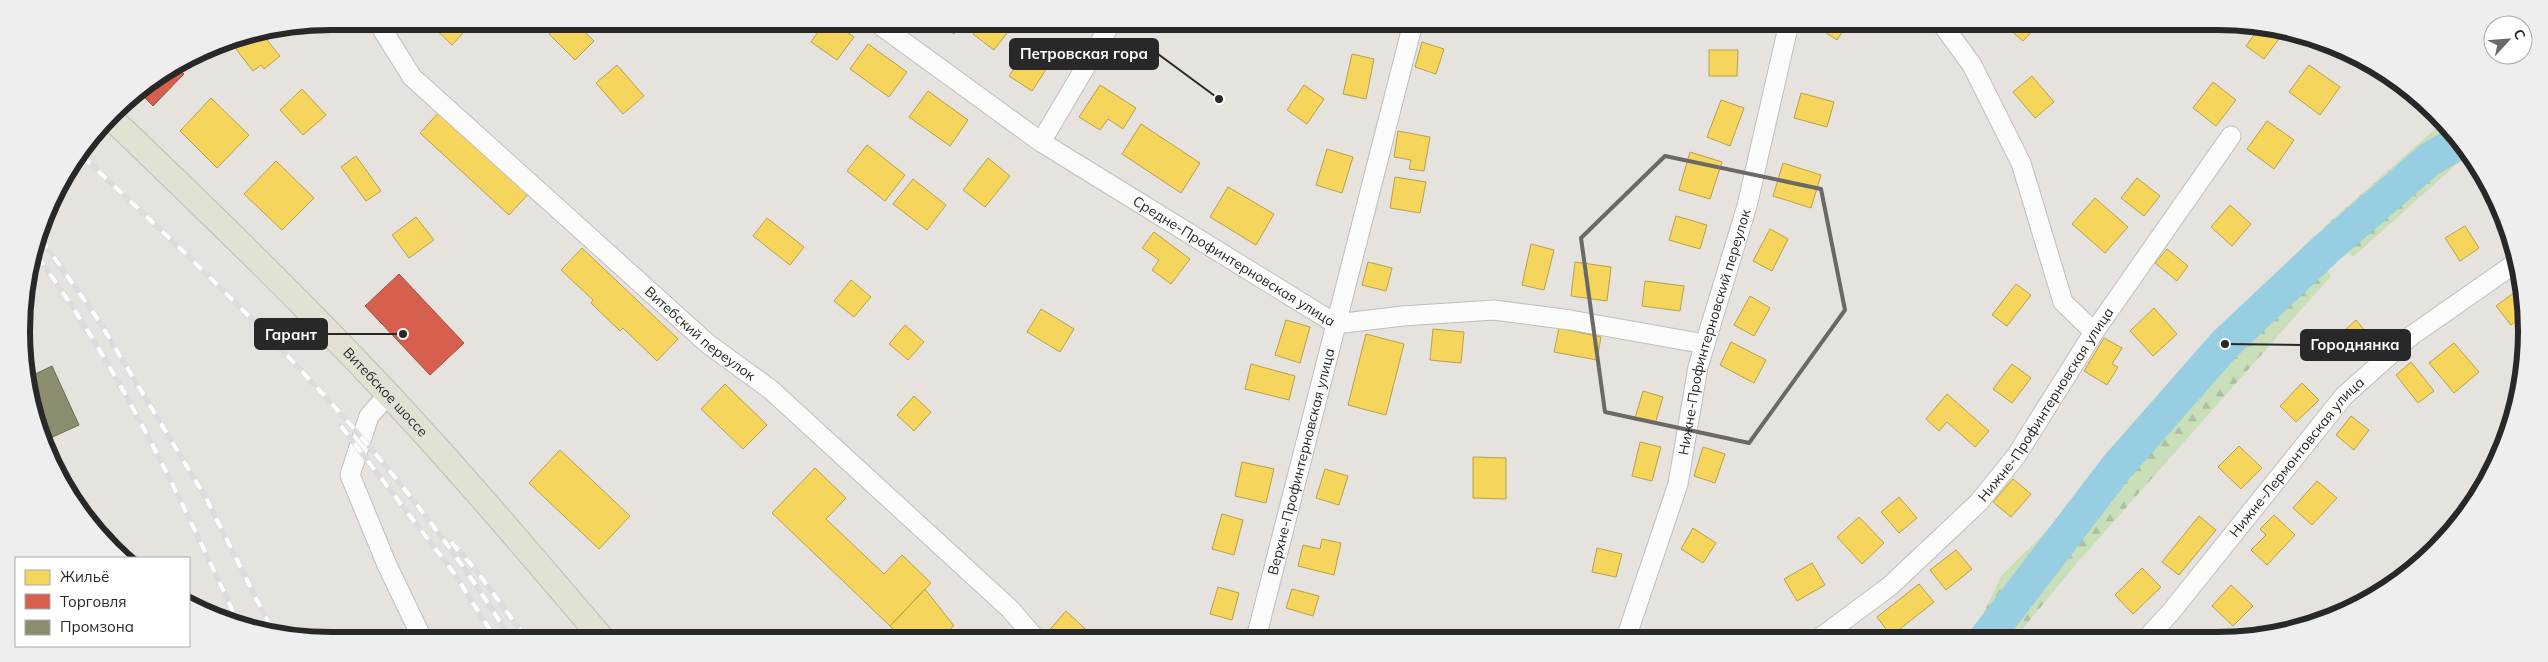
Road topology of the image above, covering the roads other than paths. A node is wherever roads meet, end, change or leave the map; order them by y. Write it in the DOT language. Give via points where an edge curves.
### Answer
graph roads {
  1 [pos="383,30"];
  2 [pos="887,30"];
  3 [pos="1107,30"];
  4 [pos="1411,30"];
  5 [pos="1787,30"];
  6 [pos="1946,30"];
  7 [pos="115,122"];
  8 [pos="2231,136"];
  9 [pos="1041,142"];
  10 [pos="2511,266"];
  11 [pos="1336,324"];
  12 [pos="2094,332"];
  13 [pos="1705,344"];
  14 [pos="388,395"];
  15 [pos="419,632"];
  16 [pos="597,632"];
  17 [pos="1029,632"];
  18 [pos="1258,632"];
  19 [pos="1628,632"];
  20 [pos="1828,632"];
  21 [pos="2153,632"];
  1 -- 17 [label="street, Витебский переулок" via="412,77 708,344 770,389 1010,609"];
  2 -- 9 [label="street, Средне-Профинтерновская улица"];
  3 -- 9 [label="street"];
  4 -- 11 [label="street, Верхне-Профинтерновская улица"];
  5 -- 13 [label="street, Нижне-Профинтерновский переулок" via="1747,206"];
  6 -- 12 [label="street" via="1972,65 2021,163 2063,302"];
  7 -- 14 [label="main road, Витебское шоссе" via="230,232"];
  8 -- 12 [label="street, Нижне-Профинтерновская улица"];
  9 -- 11 [label="street, Средне-Профинтерновская улица"];
  10 -- 21 [label="street, Нижне-Лермонтовская улица" via="2411,336 2344,396"];
  11 -- 13 [label="street, Средне-Профинтерновская улица" via="1494,310"];
  11 -- 18 [label="street, Верхне-Профинтерновская улица"];
  12 -- 20 [label="street, Нижне-Профинтерновская улица" via="2016,456 1979,502 1890,586"];
  13 -- 19 [label="street, Нижне-Профинтерновский переулок" via="1698,367 1678,484"];
  14 -- 15 [label="street" via="369,416 350,475 387,566"];
  14 -- 16 [label="main road, Витебское шоссе"];
}
